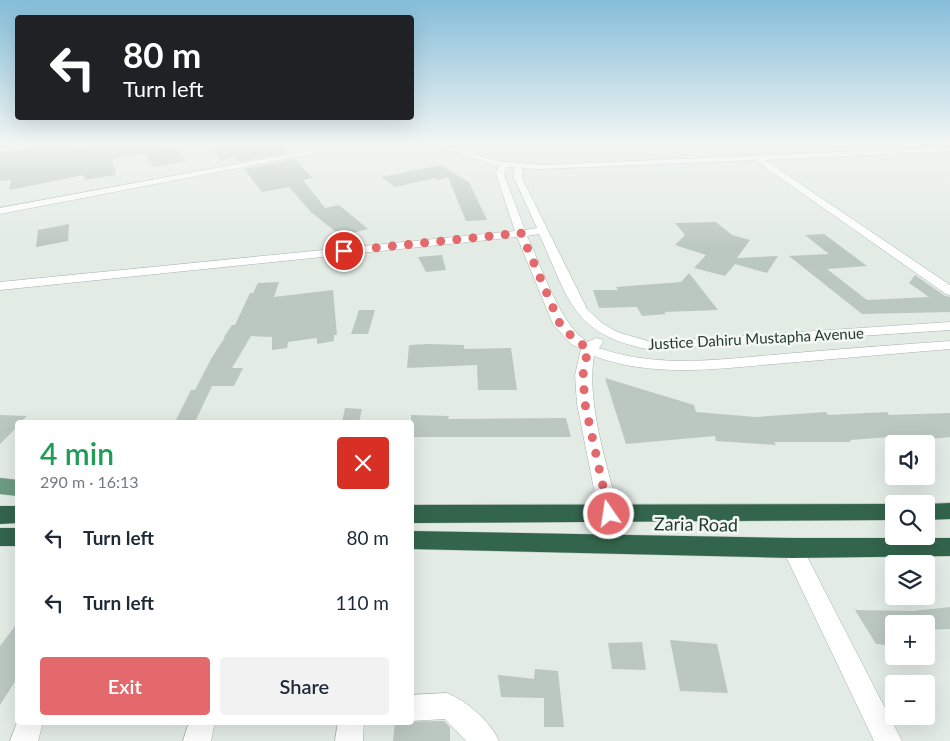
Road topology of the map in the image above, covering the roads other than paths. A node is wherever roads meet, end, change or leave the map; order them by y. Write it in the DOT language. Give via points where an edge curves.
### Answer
graph roads {
  1 [pos="178,178"];
  2 [pos="501,178"];
  3 [pos="518,178"];
  4 [pos="786,178"];
  5 [pos="0,211"];
  6 [pos="542,231"];
  7 [pos="521,233"];
  8 [pos="0,286"];
  9 [pos="950,291"];
  10 [pos="950,326"];
  11 [pos="607,334"];
  12 [pos="950,345"];
  13 [pos="588,348"];
  14 [pos="0,486"];
  15 [pos="15,488"];
  16 [pos="885,512"];
  17 [pos="935,512"];
  18 [pos="950,512"];
  19 [pos="15,514"];
  20 [pos="414,514"];
  21 [pos="609,514"];
  22 [pos="0,515"];
  23 [pos="414,540"];
  24 [pos="950,547"];
  25 [pos="792,548"];
  26 [pos="414,708"];
  27 [pos="29,725"];
  28 [pos="201,725"];
  29 [pos="351,725"];
  30 [pos="474,736"];
  31 [pos="24,741"];
  32 [pos="197,741"];
  33 [pos="348,741"];
  34 [pos="888,741"];
  1 -- 5 [label="street"];
  2 -- 7 [label="street"];
  3 -- 6 [label="street, Justice Dahiru Mustapha Avenue"];
  4 -- 9 [label="street"];
  6 -- 7 [label="street"];
  6 -- 11 [label="street, Justice Dahiru Mustapha Avenue" via="581,311"];
  7 -- 8 [label="street"];
  7 -- 13 [label="street" via="560,324"];
  10 -- 11 [label="street, Justice Dahiru Mustapha Avenue" via="651,346"];
  11 -- 13 [label="street"];
  12 -- 13 [label="street" via="704,365 619,360"];
  13 -- 21 [label="street" via="583,375 585,404"];
  14 -- 15 [label="main road"];
  16 -- 21 [label="highway, Zaria Road"];
  17 -- 18 [label="highway"];
  19 -- 22 [label="highway"];
  20 -- 21 [label="highway, Zaria Road"];
  23 -- 25 [label="highway, Zaria Road"];
  24 -- 25 [label="highway, Zaria Road"];
  25 -- 34 [label="street"];
  26 -- 30 [label="street" via="446,706 453,709"];
  27 -- 31 [label="street"];
  28 -- 32 [label="street"];
  29 -- 33 [label="street"];
}
